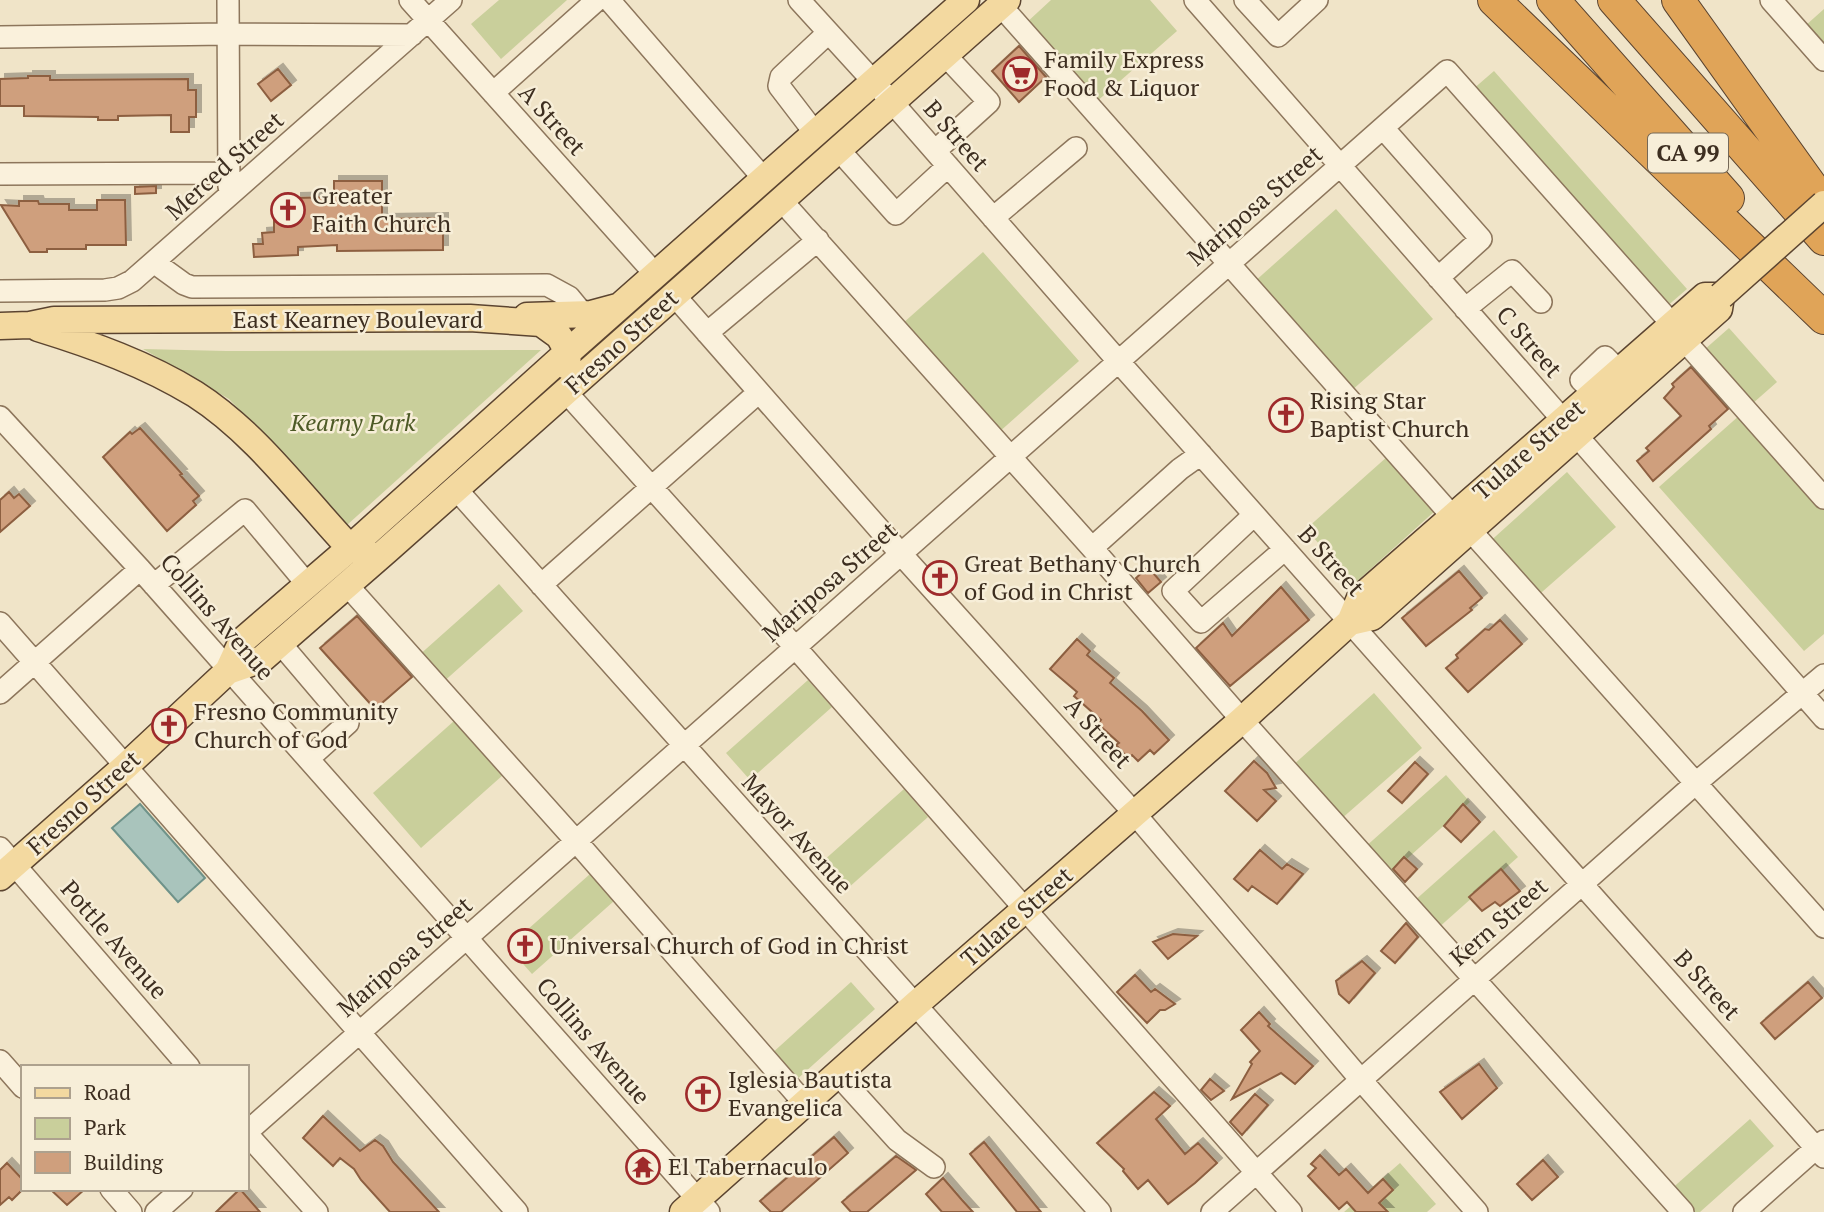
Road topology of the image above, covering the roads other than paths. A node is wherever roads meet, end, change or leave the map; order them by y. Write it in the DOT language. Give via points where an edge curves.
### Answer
graph roads {
  1 [pos="228,0"];
  2 [pos="410,0"];
  3 [pos="451,0"];
  4 [pos="597,0"];
  5 [pos="609,0"];
  6 [pos="799,0"];
  7 [pos="966,0"];
  8 [pos="1195,0"];
  9 [pos="1245,0"];
  10 [pos="1317,0"];
  11 [pos="1494,0"];
  12 [pos="1553,0"];
  13 [pos="1614,0"];
  14 [pos="1678,0"];
  15 [pos="1771,0"];
  16 [pos="1004,3"];
  17 [pos="1262,19"];
  18 [pos="428,20"];
  19 [pos="828,33"];
  20 [pos="228,34"];
  21 [pos="412,35"];
  22 [pos="0,37"];
  23 [pos="1235,46"];
  24 [pos="945,55"];
  25 [pos="1824,60"];
  26 [pos="873,81"];
  27 [pos="493,93"];
  28 [pos="892,102"];
  29 [pos="1383,128"];
  30 [pos="815,133"];
  31 [pos="1076,148"];
  32 [pos="839,150"];
  33 [pos="942,159"];
  34 [pos="1340,166"];
  35 [pos="227,173"];
  36 [pos="0,174"];
  37 [pos="764,179"];
  38 [pos="230,196"];
  39 [pos="782,200"];
  40 [pos="1824,204"];
  41 [pos="993,218"];
  42 [pos="1824,239"];
  43 [pos="818,240"];
  44 [pos="155,263"];
  45 [pos="1230,263"];
  46 [pos="656,275"];
  47 [pos="1438,278"];
  48 [pos="0,291"];
  49 [pos="674,295"];
  50 [pos="1541,302"];
  51 [pos="622,305"];
  52 [pos="1824,307"];
  53 [pos="1465,309"];
  54 [pos="583,314"];
  55 [pos="470,318"];
  56 [pos="1824,318"];
  57 [pos="30,325"];
  58 [pos="0,326"];
  59 [pos="1678,332"];
  60 [pos="708,333"];
  61 [pos="568,352"];
  62 [pos="1119,362"];
  63 [pos="566,392"];
  64 [pos="759,392"];
  65 [pos="0,417"];
  66 [pos="1569,429"];
  67 [pos="512,438"];
  68 [pos="1201,454"];
  69 [pos="1011,457"];
  70 [pos="652,487"];
  71 [pos="456,489"];
  72 [pos="1824,498"];
  73 [pos="1254,515"];
  74 [pos="1462,523"];
  75 [pos="350,548"];
  76 [pos="1092,548"];
  77 [pos="1285,549"];
  78 [pos="386,551"];
  79 [pos="901,554"];
  80 [pos="147,577"];
  81 [pos="307,584"];
  82 [pos="347,585"];
  83 [pos="541,585"];
  84 [pos="1350,622"];
  85 [pos="0,623"];
  86 [pos="280,643"];
  87 [pos="795,647"];
  88 [pos="34,662"];
  89 [pos="228,671"];
  90 [pos="1824,675"];
  91 [pos="0,693"];
  92 [pos="1803,694"];
  93 [pos="1824,718"];
  94 [pos="1242,720"];
  95 [pos="683,746"];
  96 [pos="308,759"];
  97 [pos="125,766"];
  98 [pos="1696,783"];
  99 [pos="1135,814"];
  100 [pos="576,841"];
  101 [pos="5,863"];
  102 [pos="1582,884"];
  103 [pos="1025,911"];
  104 [pos="1824,927"];
  105 [pos="467,937"];
  106 [pos="1475,979"];
  107 [pos="915,1005"];
  108 [pos="359,1032"];
  109 [pos="1,1064"];
  110 [pos="187,1065"];
  111 [pos="839,1076"];
  112 [pos="1361,1080"];
  113 [pos="21,1085"];
  114 [pos="806,1105"];
  115 [pos="248,1132"];
  116 [pos="248,1134"];
  117 [pos="1821,1148"];
  118 [pos="934,1167"];
  119 [pos="1256,1173"];
  120 [pos="113,1191"];
  121 [pos="180,1191"];
  122 [pos="697,1208"];
  123 [pos="131,1212"];
  124 [pos="156,1212"];
  125 [pos="317,1212"];
  126 [pos="517,1212"];
  127 [pos="1100,1212"];
  128 [pos="1212,1212"];
  129 [pos="1291,1212"];
  130 [pos="1477,1212"];
  131 [pos="1683,1212"];
  132 [pos="1744,1212"];
  1 -- 20 [label="street"];
  2 -- 18 [label="street, A Street"];
  3 -- 18 [label="street, Merced Street"];
  4 -- 27 [label="street"];
  5 -- 37 [label="street"];
  6 -- 19 [label="street, B Street"];
  7 -- 26 [label="main road, Fresno Street"];
  8 -- 23 [label="street, C Street"];
  9 -- 17 [label="street"];
  10 -- 17 [label="street" via="1278,36"];
  11 -- 56 [label="highway"];
  12 -- 52 [label="highway, CA 99"];
  13 -- 42 [label="highway, CA 99"];
  14 -- 40 [label="highway"];
  15 -- 25 [label="street"];
  16 -- 24 [label="main road, Fresno Street"];
  16 -- 45 [label="street"];
  17 -- 23 [label="street"];
  18 -- 21 [label="street, Merced Street"];
  18 -- 27 [label="street, A Street"];
  19 -- 26 [label="street, B Street"];
  19 -- 30 [label="street" via="782,77 779,86"];
  20 -- 21 [label="street"];
  20 -- 22 [label="street"];
  20 -- 35 [label="street"];
  21 -- 38 [label="street, Merced Street"];
  23 -- 34 [label="street, C Street"];
  24 -- 28 [label="main road, Fresno Street"];
  24 -- 33 [label="street" via="989,102"];
  26 -- 28 [label="street, B Street"];
  26 -- 30 [label="main road, Fresno Street"];
  27 -- 46 [label="street, A Street"];
  28 -- 32 [label="main road, Fresno Street"];
  28 -- 33 [label="street, B Street"];
  29 -- 34 [label="street, Mariposa Street"];
  29 -- 47 [label="street" via="1481,239"];
  29 -- 59 [label="street, Mariposa Street" via="1447,71"];
  30 -- 37 [label="main road, Fresno Street"];
  31 -- 41 [label="street"];
  32 -- 33 [label="street" via="896,214"];
  32 -- 39 [label="main road, Fresno Street"];
  33 -- 41 [label="street, B Street"];
  34 -- 45 [label="street, Mariposa Street"];
  34 -- 47 [label="street, C Street"];
  35 -- 36 [label="street"];
  35 -- 38 [label="street"];
  37 -- 46 [label="main road, Fresno Street"];
  38 -- 44 [label="street, Merced Street"];
  39 -- 43 [label="street"];
  39 -- 49 [label="main road, Fresno Street"];
  40 -- 59 [label="main road, Tulare Street, bridge" via="1721,296 1705,296"];
  41 -- 62 [label="street, B Street"];
  43 -- 60 [label="street"];
  43 -- 69 [label="street"];
  44 -- 48 [label="street, Merced Street" via="118,288"];
  44 -- 54 [label="street" via="192,286 547,285 569,297"];
  45 -- 62 [label="street, Mariposa Street"];
  45 -- 74 [label="street"];
  46 -- 51 [label="main road, Fresno Street"];
  47 -- 53 [label="street, C Street"];
  49 -- 60 [label="street, A Street"];
  49 -- 63 [label="main road, Fresno Street"];
  50 -- 53 [label="street" via="1512,271"];
  51 -- 54 [label="main road"];
  51 -- 61 [label="main road, Fresno Street"];
  53 -- 66 [label="street, C Street"];
  54 -- 55 [label="main road"];
  55 -- 57 [label="main road, East Kearney Boulevard" via="54,320"];
  55 -- 61 [label="main road, East Kearney Boulevard" via="541,323 559,336"];
  57 -- 58 [label="main road, East Kearney Boulevard"];
  57 -- 75 [label="main road, East Kearney Boulevard" via="146,367 197,396 259,448"];
  59 -- 66 [label="main road, Tulare Street"];
  59 -- 66 [label="main road, Tulare Street" via="1594,393"];
  59 -- 72 [label="street"];
  60 -- 64 [label="street, A Street"];
  61 -- 67 [label="main road" via="563,375"];
  61 -- 75 [label="main road, Fresno Street"];
  62 -- 68 [label="street, B Street"];
  62 -- 69 [label="street, Mariposa Street"];
  63 -- 67 [label="main road, Fresno Street"];
  63 -- 70 [label="street"];
  64 -- 70 [label="street"];
  64 -- 79 [label="street, A Street"];
  65 -- 80 [label="street, Collins Avenue"];
  66 -- 74 [label="main road, Tulare Street"];
  66 -- 92 [label="street, C Street"];
  67 -- 71 [label="main road, Fresno Street"];
  68 -- 73 [label="street, B Street"];
  68 -- 76 [label="street"];
  69 -- 76 [label="street"];
  69 -- 79 [label="street, Mariposa Street"];
  70 -- 83 [label="street"];
  70 -- 87 [label="street"];
  71 -- 78 [label="main road, Fresno Street"];
  71 -- 83 [label="street, Mayor Avenue"];
  73 -- 77 [label="street, B Street"];
  73 -- 77 [label="street" via="1173,591 1201,622"];
  74 -- 84 [label="main road, Tulare Street" via="1360,598"];
  74 -- 98 [label="street"];
  75 -- 78 [label="main road"];
  75 -- 81 [label="main road, Fresno Street"];
  76 -- 94 [label="street"];
  77 -- 84 [label="street, B Street"];
  78 -- 82 [label="main road, Fresno Street"];
  79 -- 87 [label="street, Mariposa Street"];
  79 -- 99 [label="street, A Street"];
  80 -- 81 [label="street" via="245,510"];
  80 -- 88 [label="street"];
  80 -- 89 [label="street, Collins Avenue"];
  81 -- 89 [label="main road, Fresno Street" via="242,641"];
  82 -- 86 [label="main road, Fresno Street"];
  82 -- 100 [label="street"];
  83 -- 95 [label="street, Mayor Avenue"];
  84 -- 94 [label="main road, Tulare Street"];
  84 -- 102 [label="street, B Street"];
  85 -- 88 [label="street"];
  86 -- 89 [label="main road, Fresno Street" via="262,659"];
  86 -- 96 [label="street" via="348,723"];
  87 -- 95 [label="street, Mariposa Street"];
  87 -- 103 [label="street"];
  88 -- 91 [label="street"];
  88 -- 97 [label="street"];
  89 -- 96 [label="street, Collins Avenue"];
  89 -- 97 [label="main road, Fresno Street"];
  90 -- 92 [label="street, Kern Street"];
  92 -- 93 [label="street, C Street"];
  92 -- 98 [label="street, Kern Street"];
  94 -- 99 [label="main road, Tulare Street"];
  94 -- 106 [label="street"];
  95 -- 100 [label="street, Mariposa Street"];
  95 -- 107 [label="street, Mayor Avenue"];
  96 -- 105 [label="street, Collins Avenue"];
  97 -- 101 [label="main road, Fresno Street"];
  97 -- 108 [label="street"];
  98 -- 102 [label="street, Kern Street"];
  98 -- 104 [label="street"];
  99 -- 103 [label="main road, Tulare Street"];
  99 -- 112 [label="street, A Street"];
  100 -- 105 [label="street, Mariposa Street"];
  100 -- 114 [label="street"];
  101 -- 110 [label="street, Pottle Avenue"];
  102 -- 106 [label="street, Kern Street"];
  102 -- 117 [label="street, B Street"];
  103 -- 107 [label="main road, Tulare Street"];
  103 -- 119 [label="street"];
  105 -- 108 [label="street, Mariposa Street"];
  105 -- 122 [label="street, Collins Avenue"];
  106 -- 112 [label="street, Kern Street"];
  106 -- 131 [label="street"];
  107 -- 111 [label="main road, Tulare Street"];
  107 -- 127 [label="street, Mayor Avenue"];
  108 -- 115 [label="street, Mariposa Street"];
  108 -- 126 [label="street"];
  109 -- 113 [label="street"];
  111 -- 114 [label="main road, Tulare Street"];
  111 -- 118 [label="street" via="897,1140"];
  112 -- 119 [label="street, Kern Street"];
  112 -- 130 [label="street, A Street"];
  114 -- 122 [label="main road, Tulare Street"];
  116 -- 125 [label="street"];
  117 -- 132 [label="street"];
  119 -- 128 [label="street, Kern Street"];
  119 -- 129 [label="street"];
  120 -- 123 [label="street"];
  121 -- 124 [label="street"];
}
